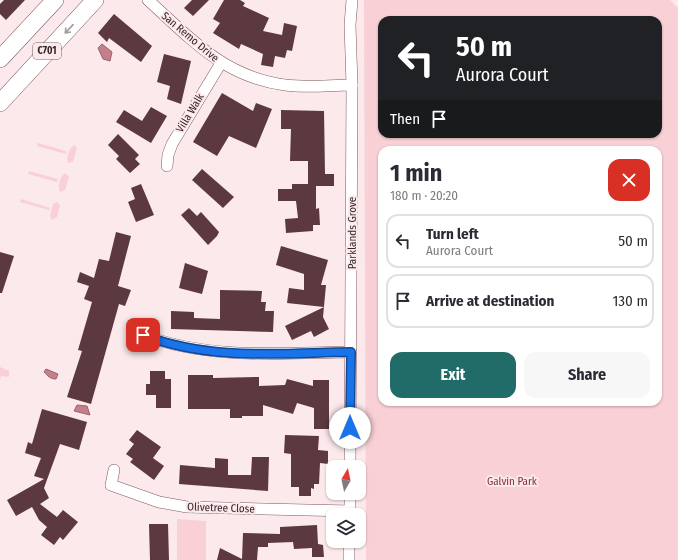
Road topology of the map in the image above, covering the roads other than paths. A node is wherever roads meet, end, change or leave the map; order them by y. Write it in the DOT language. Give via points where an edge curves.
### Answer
graph roads {
  1 [pos="55,0"];
  2 [pos="95,0"];
  3 [pos="148,0"];
  4 [pos="352,0"];
  5 [pos="0,59"];
  6 [pos="221,63"];
  7 [pos="352,85"];
  8 [pos="0,103"];
  9 [pos="167,166"];
  10 [pos="143,335"];
  11 [pos="351,352"];
  12 [pos="350,460"];
  13 [pos="114,470"];
  14 [pos="326,512"];
  15 [pos="349,548"];
  16 [pos="349,560"];
  1 -- 5 [label="main road, C701"];
  2 -- 8 [label="main road, C701, one-way"];
  3 -- 6 [label="street, San Remo Drive" via="205,52"];
  4 -- 7 [label="street, Parklands Grove"];
  6 -- 7 [label="street, San Remo Drive" via="251,77 287,85"];
  6 -- 9 [label="street, Villa Walk" via="172,144"];
  7 -- 11 [label="street, Parklands Grove"];
  10 -- 11 [label="street" via="196,350 226,354"];
  11 -- 12 [label="street, Parklands Grove"];
  13 -- 14 [label="street, Olivetree Close" via="112,486 160,502 187,507"];
  15 -- 16 [label="street"];
}
